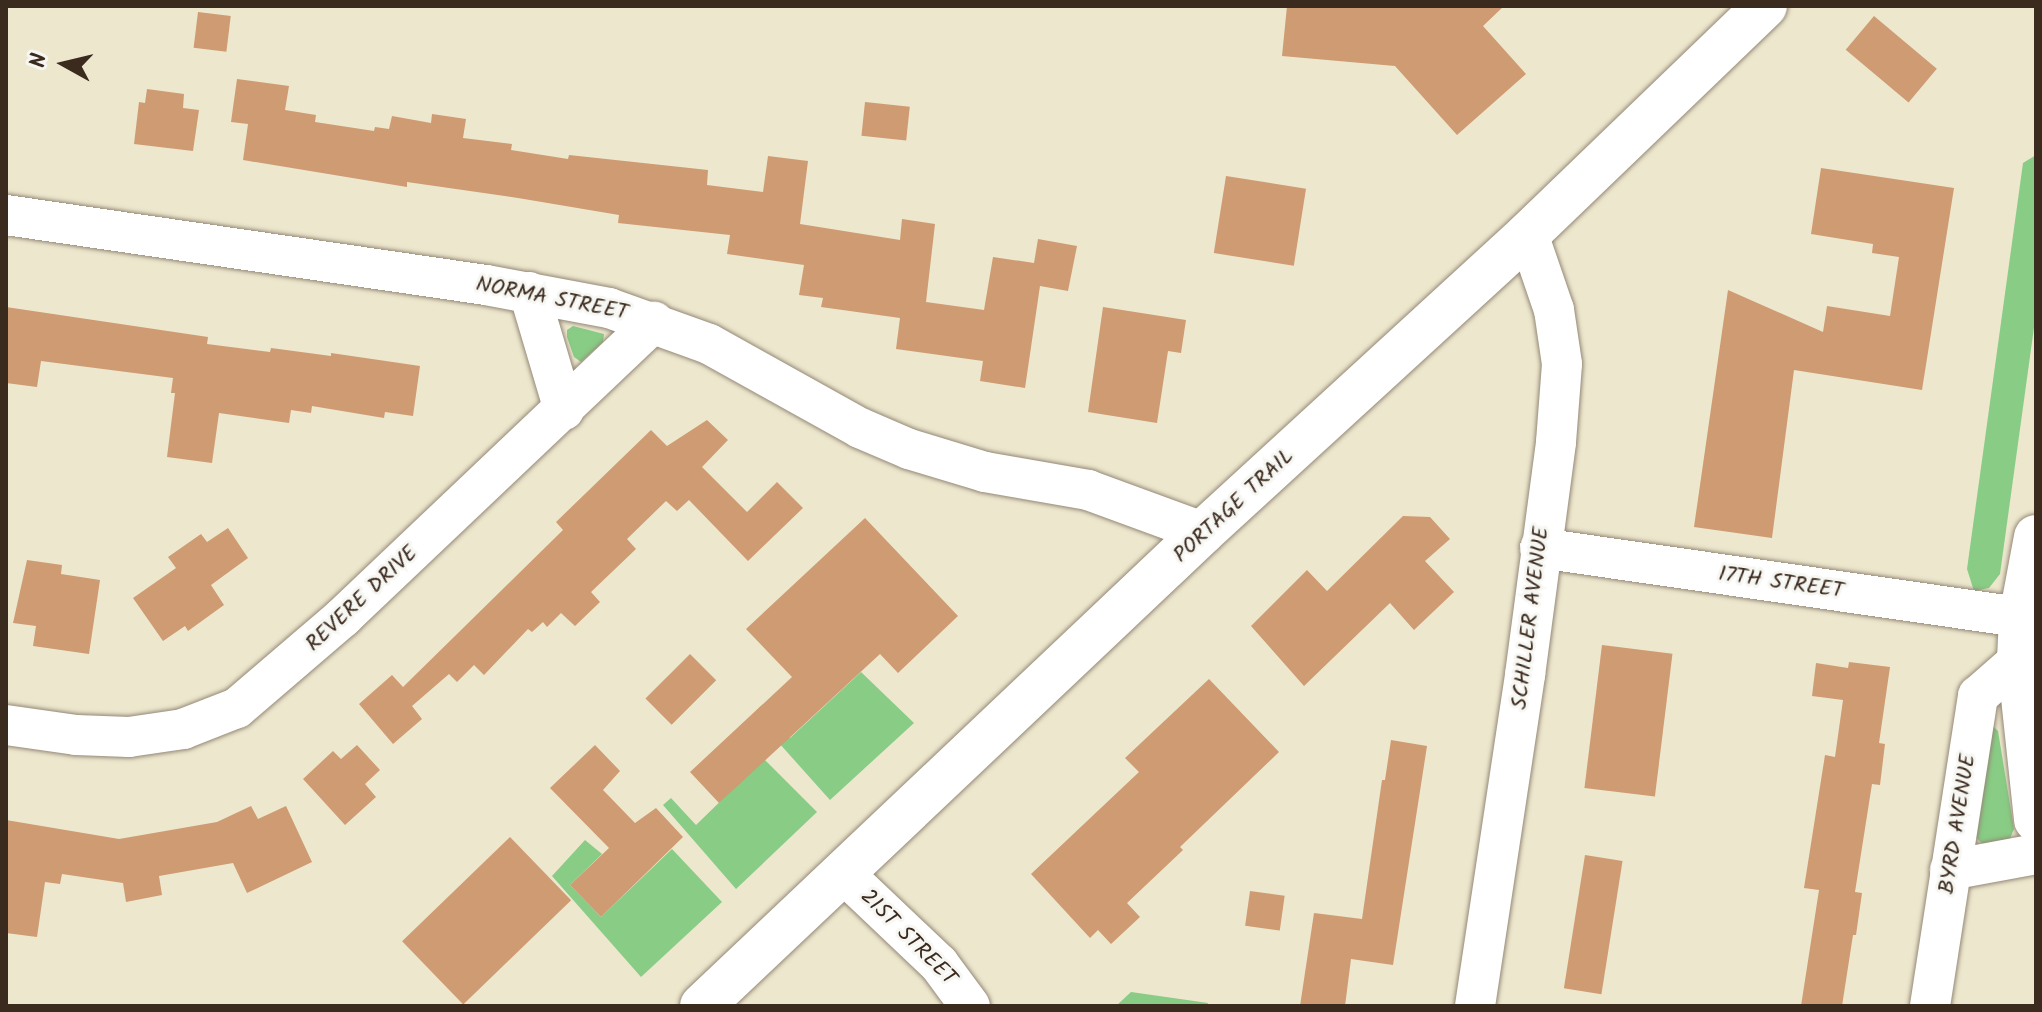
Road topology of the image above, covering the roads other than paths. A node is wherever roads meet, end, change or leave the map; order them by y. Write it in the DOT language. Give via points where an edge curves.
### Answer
graph roads {
  1 [pos="1765,6"];
  2 [pos="6,215"];
  3 [pos="1528,234"];
  4 [pos="529,292"];
  5 [pos="654,322"];
  6 [pos="564,410"];
  7 [pos="1203,532"];
  8 [pos="2036,537"];
  9 [pos="1540,548"];
  10 [pos="2020,639"];
  11 [pos="6,725"];
  12 [pos="2036,820"];
  13 [pos="2036,854"];
  14 [pos="1950,870"];
  15 [pos="842,872"];
  16 [pos="702,1006"];
  17 [pos="970,1006"];
  18 [pos="1475,1006"];
  19 [pos="1930,1006"];
  1 -- 3 [label="main road, PORTAGE TRAIL"];
  2 -- 4 [label="street, NORMA STREET"];
  3 -- 7 [label="main road, PORTAGE TRAIL"];
  3 -- 9 [label="street, SCHILLER AVENUE" via="1554,310 1562,364"];
  4 -- 5 [label="street, NORMA STREET"];
  4 -- 6 [label="street"];
  5 -- 6 [label="street, REVERE DRIVE"];
  5 -- 7 [label="street, NORMA STREET" via="709,344 860,428 909,449 985,472 1088,490"];
  6 -- 11 [label="street, REVERE DRIVE" via="309,648 237,708 183,729 129,737"];
  7 -- 15 [label="main road, PORTAGE TRAIL"];
  8 -- 10 [label="main road"];
  9 -- 10 [label="street, 17TH STREET"];
  9 -- 18 [label="street, SCHILLER AVENUE"];
  10 -- 12 [label="main road"];
  10 -- 14 [label="street, BYRD AVENUE" via="1978,696"];
  13 -- 14 [label="street"];
  14 -- 19 [label="street, BYRD AVENUE"];
  15 -- 16 [label="main road, PORTAGE TRAIL"];
  15 -- 17 [label="street, 21ST STREET" via="939,964"];
}
